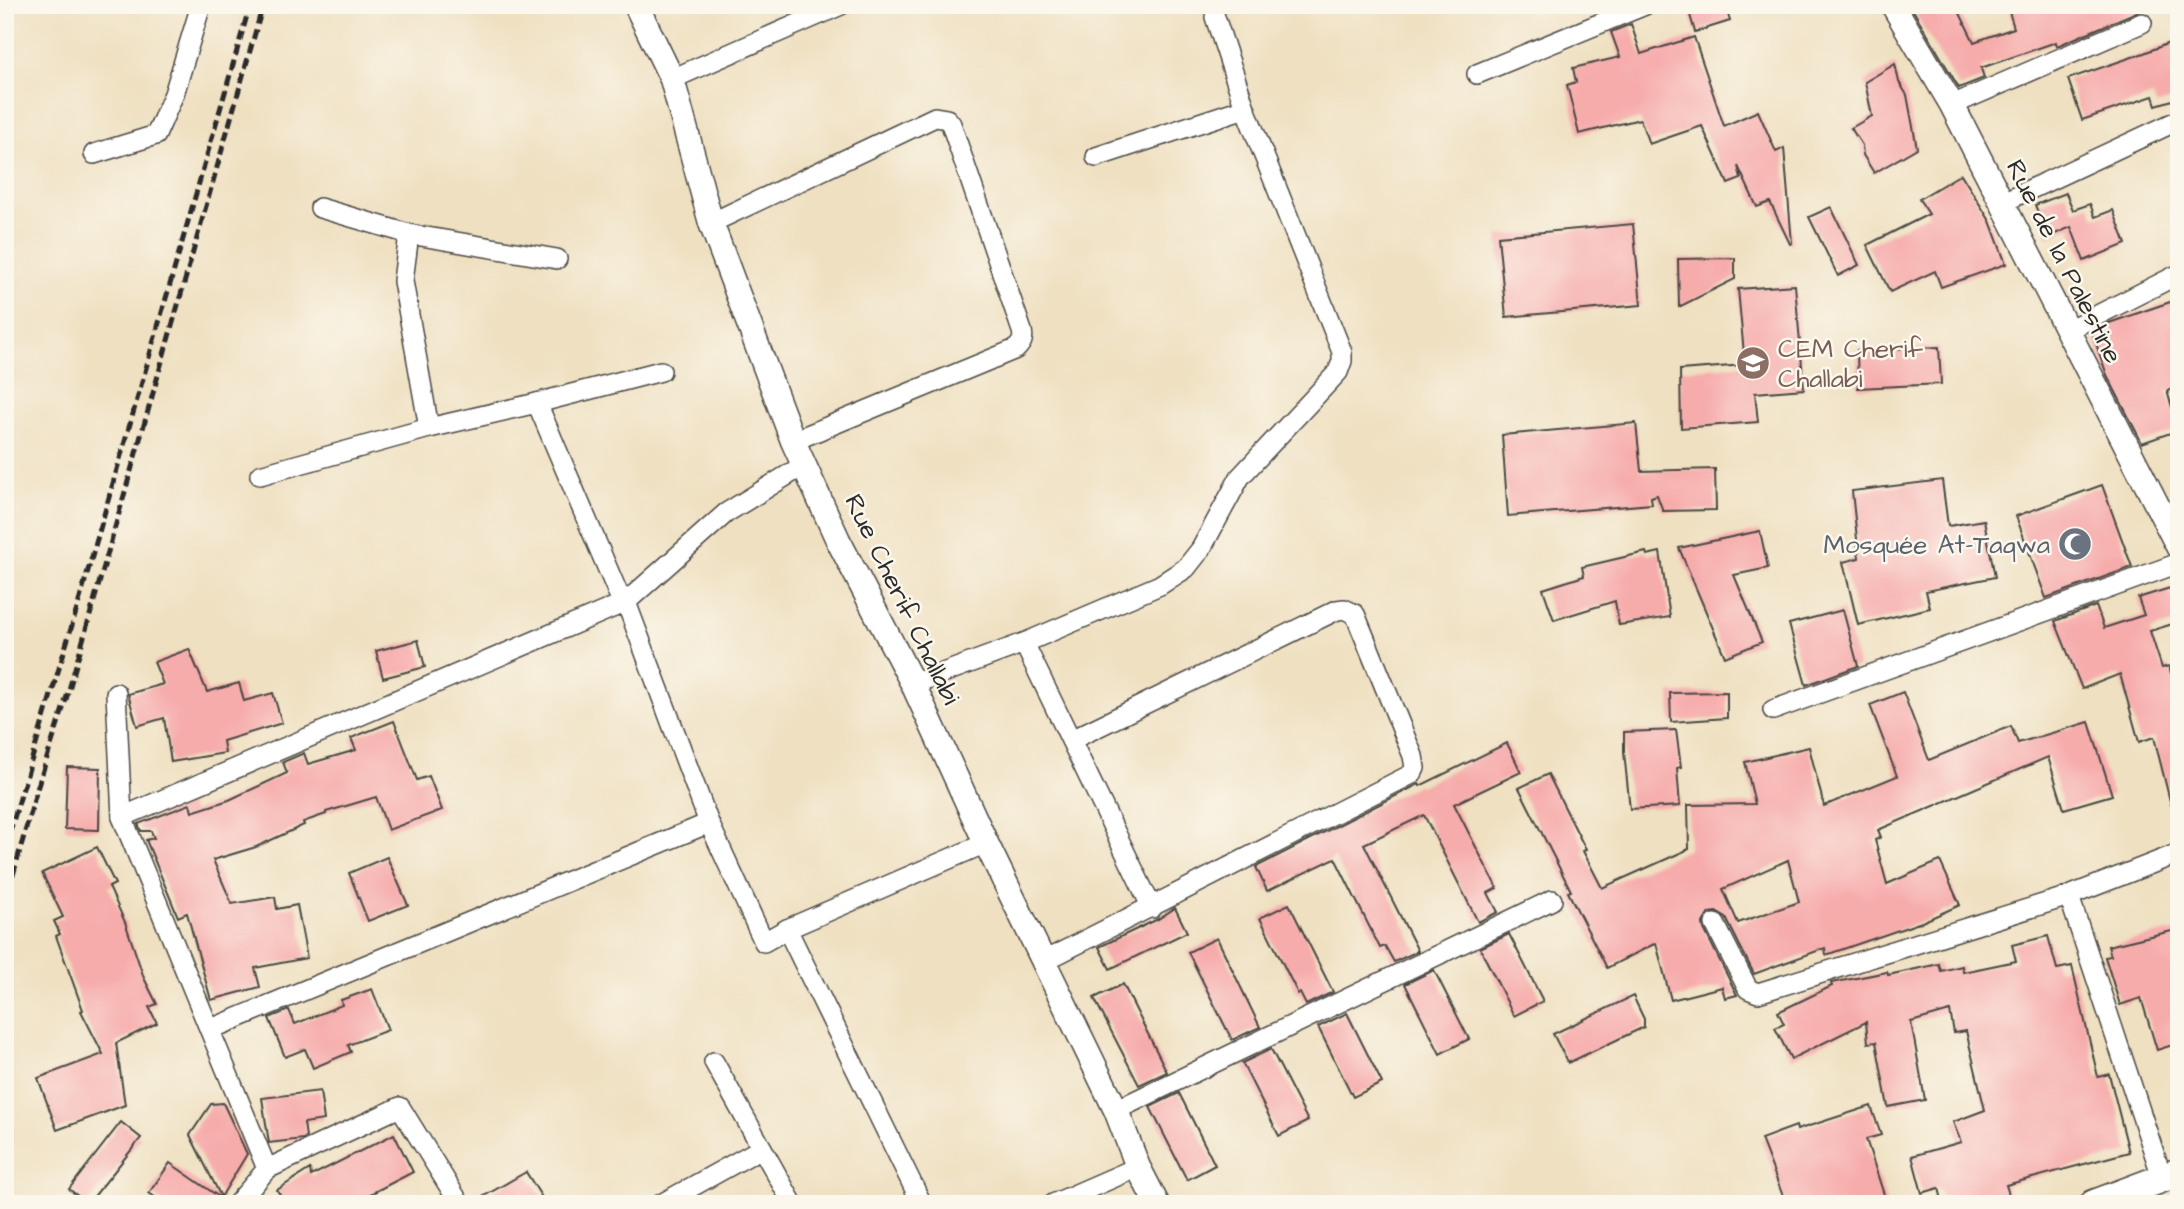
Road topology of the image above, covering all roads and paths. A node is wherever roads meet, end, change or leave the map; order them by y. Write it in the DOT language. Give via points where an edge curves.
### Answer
graph roads {
  1 [pos="201,5"];
  2 [pos="636,5"];
  3 [pos="841,5"];
  4 [pos="1646,5"];
  5 [pos="1892,5"];
  6 [pos="1216,18"];
  7 [pos="2142,23"];
  8 [pos="1477,74"];
  9 [pos="672,79"];
  10 [pos="1952,105"];
  11 [pos="1245,108"];
  12 [pos="2179,120"];
  13 [pos="94,154"];
  14 [pos="1096,157"];
  15 [pos="2001,203"];
  16 [pos="320,208"];
  17 [pos="711,223"];
  18 [pos="409,234"];
  19 [pos="557,258"];
  20 [pos="2179,274"];
  21 [pos="2068,330"];
  22 [pos="661,371"];
  23 [pos="537,404"];
  24 [pos="429,428"];
  25 [pos="793,441"];
  26 [pos="804,465"];
  27 [pos="260,475"];
  28 [pos="2179,548"];
  29 [pos="2179,563"];
  30 [pos="626,602"];
  31 [pos="1024,643"];
  32 [pos="913,684"];
  33 [pos="116,694"];
  34 [pos="1773,710"];
  35 [pos="1071,740"];
  36 [pos="122,817"];
  37 [pos="709,823"];
  38 [pos="986,843"];
  39 [pos="2179,853"];
  40 [pos="2069,896"];
  41 [pos="1552,900"];
  42 [pos="1152,908"];
  43 [pos="1715,923"];
  44 [pos="787,929"];
  45 [pos="1044,961"];
  46 [pos="211,1029"];
  47 [pos="714,1062"];
  48 [pos="1116,1110"];
  49 [pos="762,1148"];
  50 [pos="1138,1167"];
  51 [pos="268,1169"];
  52 [pos="2171,1174"];
  53 [pos="236,1204"];
  54 [pos="460,1204"];
  55 [pos="661,1204"];
  56 [pos="793,1204"];
  57 [pos="922,1204"];
  58 [pos="1053,1204"];
  59 [pos="1157,1204"];
  60 [pos="2094,1204"];
  1 -- 13 [label="street" via="156,135"];
  2 -- 9 [label="street, Rue Cherif Challabi"];
  3 -- 9 [label="street"];
  4 -- 8 [label="street"];
  5 -- 10 [label="street, Rue de la Palestine"];
  6 -- 11 [label="street"];
  7 -- 10 [label="street"];
  9 -- 17 [label="street, Rue Cherif Challabi"];
  10 -- 15 [label="street, Rue de la Palestine"];
  11 -- 14 [label="street"];
  11 -- 31 [label="street" via="1342,352 1338,372 1240,477 1186,568 1160,585"];
  12 -- 15 [label="street"];
  15 -- 21 [label="street, Rue de la Palestine"];
  16 -- 18 [label="street"];
  17 -- 25 [label="street, Rue Cherif Challabi"];
  17 -- 25 [label="street" via="935,117 951,124 1023,337 1021,344"];
  18 -- 19 [label="street"];
  18 -- 24 [label="street" via="403,281"];
  20 -- 21 [label="street"];
  21 -- 28 [label="street, Rue de la Palestine"];
  22 -- 23 [label="street"];
  23 -- 24 [label="street"];
  23 -- 30 [label="street" via="618,593"];
  24 -- 27 [label="street"];
  25 -- 26 [label="street, Rue Cherif Challabi"];
  26 -- 30 [label="street" via="726,513"];
  26 -- 32 [label="street, Rue Cherif Challabi"];
  29 -- 34 [label="street"];
  30 -- 36 [label="street"];
  30 -- 37 [label="street"];
  31 -- 32 [label="street"];
  31 -- 35 [label="street"];
  32 -- 38 [label="street, Rue Cherif Challabi"];
  33 -- 36 [label="street"];
  35 -- 42 [label="street"];
  35 -- 42 [label="street" via="1337,610 1354,614 1413,756 1412,774"];
  36 -- 46 [label="street"];
  37 -- 44 [label="street" via="764,942"];
  37 -- 46 [label="street"];
  38 -- 44 [label="street"];
  38 -- 45 [label="street, Rue Cherif Challabi"];
  39 -- 40 [label="street"];
  40 -- 43 [label="street" via="1758,993 1748,989"];
  40 -- 52 [label="street"];
  41 -- 48 [label="street"];
  42 -- 45 [label="street"];
  44 -- 57 [label="street"];
  45 -- 48 [label="street, Rue Cherif Challabi"];
  46 -- 51 [label="street"];
  47 -- 49 [label="street"];
  48 -- 50 [label="street, Rue Cherif Challabi"];
  49 -- 55 [label="street"];
  49 -- 56 [label="street"];
  50 -- 58 [label="street"];
  50 -- 59 [label="street, Rue Cherif Challabi"];
  51 -- 53 [label="street"];
  51 -- 54 [label="street" via="400,1107"];
  52 -- 60 [label="main road"];
}
